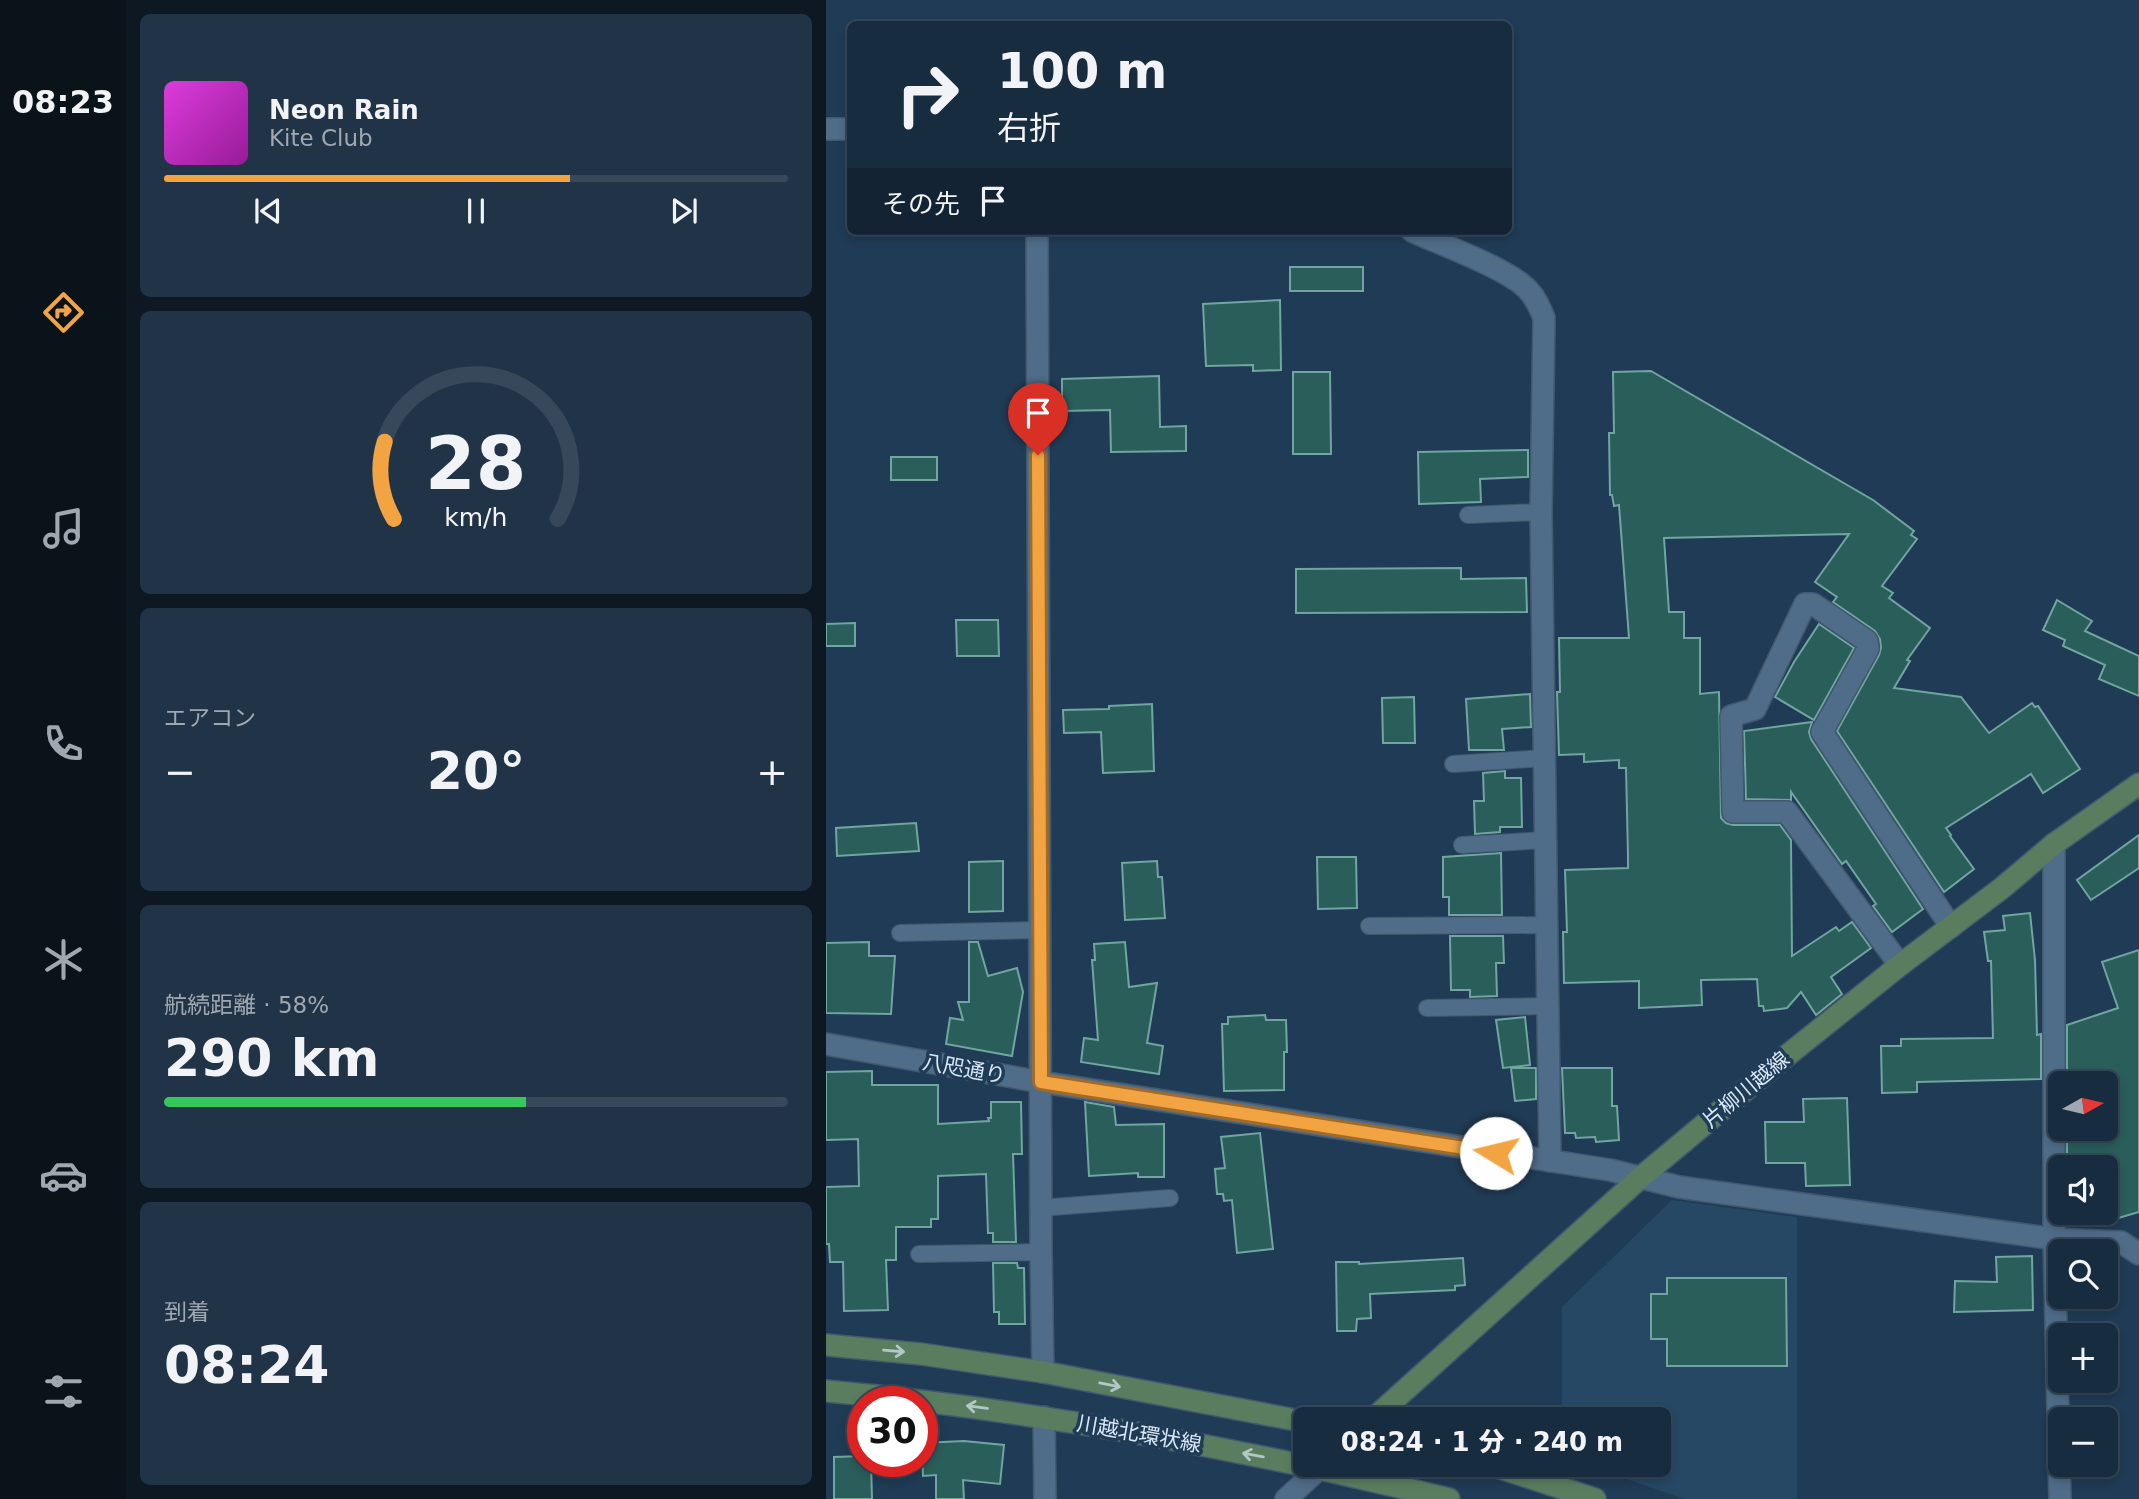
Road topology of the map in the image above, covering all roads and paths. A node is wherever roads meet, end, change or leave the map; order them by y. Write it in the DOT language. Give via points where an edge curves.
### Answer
graph roads {
  1 [pos="826,129"];
  2 [pos="847,129"];
  3 [pos="1037,235"];
  4 [pos="1421,235"];
  5 [pos="1541,512"];
  6 [pos="1468,515"];
  7 [pos="1545,758"];
  8 [pos="1453,764"];
  9 [pos="2139,784"];
  10 [pos="1547,840"];
  11 [pos="2054,844"];
  12 [pos="1462,845"];
  13 [pos="1548,925"];
  14 [pos="1369,926"];
  15 [pos="1951,927"];
  16 [pos="1040,930"];
  17 [pos="900,933"];
  18 [pos="1900,965"];
  19 [pos="1549,1006"];
  20 [pos="1427,1008"];
  21 [pos="826,1045"];
  22 [pos="1041,1082"];
  23 [pos="1550,1161"];
  24 [pos="1640,1178"];
  25 [pos="1170,1198"];
  26 [pos="1040,1208"];
  27 [pos="2054,1239"];
  28 [pos="1041,1252"];
  29 [pos="919,1254"];
  30 [pos="2056,1309"];
  31 [pos="826,1345"];
  32 [pos="1044,1372"];
  33 [pos="826,1391"];
  34 [pos="1386,1407"];
  35 [pos="1044,1417"];
  36 [pos="1293,1420"];
  37 [pos="1293,1461"];
  38 [pos="1310,1477"];
  39 [pos="1364,1477"];
  40 [pos="1528,1477"];
  41 [pos="1045,1499"];
  42 [pos="1286,1499"];
  43 [pos="1449,1499"];
  44 [pos="1595,1499"];
  45 [pos="2060,1499"];
  1 -- 2 [label="street"];
  3 -- 16 [label="street"];
  4 -- 5 [label="street" via="1495,269 1527,288 1539,304 1544,318"];
  5 -- 6 [label="lane"];
  5 -- 7 [label="street"];
  7 -- 8 [label="lane"];
  7 -- 10 [label="street"];
  9 -- 11 [label="main road, 片柳川越線"];
  10 -- 12 [label="lane"];
  10 -- 13 [label="street"];
  11 -- 15 [label="main road, 片柳川越線"];
  11 -- 27 [label="street"];
  13 -- 14 [label="lane"];
  13 -- 19 [label="street"];
  15 -- 18 [label="main road, 片柳川越線"];
  15 -- 18 [label="street" via="1822,732 1868,649 1867,641 1813,604 1805,604 1755,709 1731,716 1733,812 1787,812"];
  16 -- 17 [label="lane"];
  16 -- 22 [label="street"];
  18 -- 24 [label="main road, 片柳川越線"];
  19 -- 20 [label="lane"];
  19 -- 23 [label="street"];
  21 -- 22 [label="street, 八咫通り"];
  22 -- 23 [label="street, 八咫通り"];
  22 -- 26 [label="street"];
  23 -- 24 [label="street, 八咫通り"];
  24 -- 27 [label="street, 八咫通り"];
  24 -- 34 [label="main road, 片柳川越線"];
  25 -- 26 [label="lane"];
  26 -- 28 [label="street"];
  28 -- 29 [label="lane"];
  28 -- 32 [label="street"];
  30 -- 45 [label="street"];
  31 -- 32 [label="main road, 川越北環状線, one-way"];
  32 -- 36 [label="main road, 川越北環状線, one-way"];
  35 -- 33 [label="main road, 川越北環状線, one-way"];
  37 -- 35 [label="main road, 川越北環状線, one-way"];
  35 -- 41 [label="street"];
  38 -- 42 [label="street"];
  39 -- 43 [label="main road, 川越北環状線"];
  40 -- 44 [label="main road"];
}
